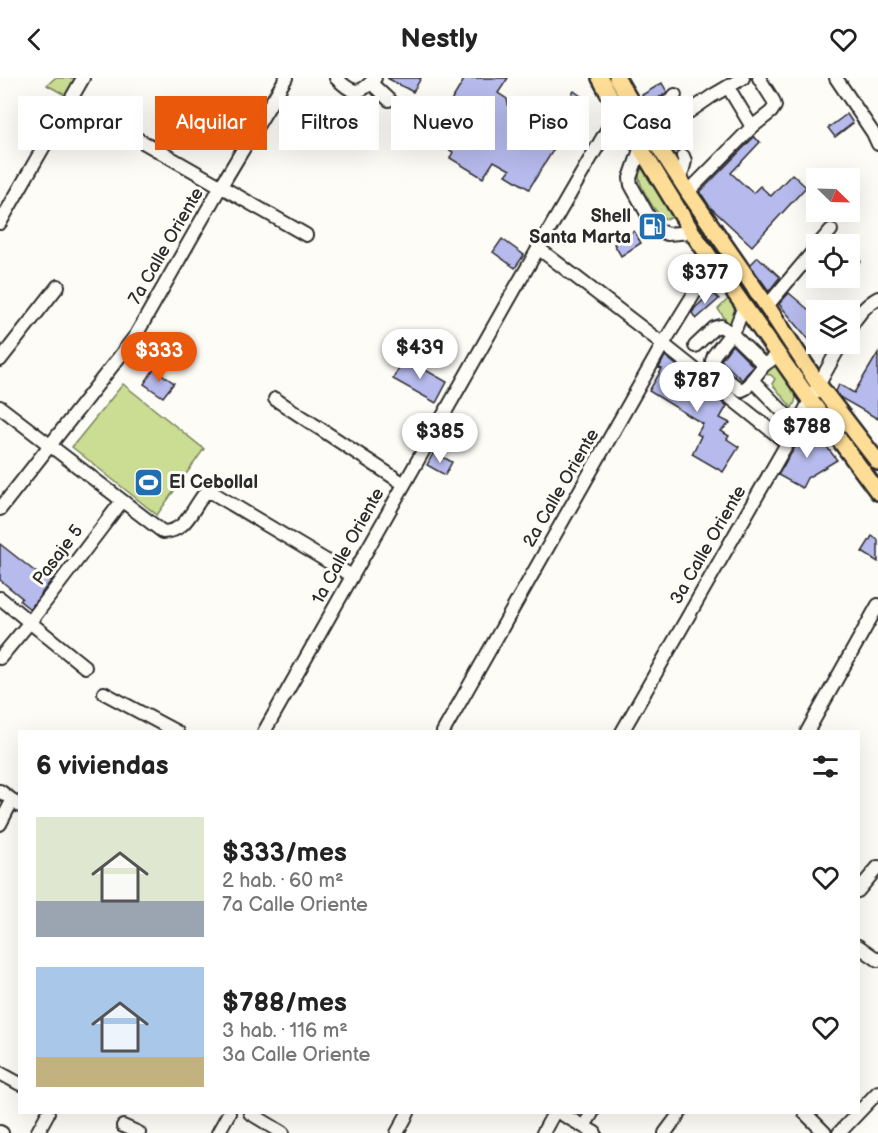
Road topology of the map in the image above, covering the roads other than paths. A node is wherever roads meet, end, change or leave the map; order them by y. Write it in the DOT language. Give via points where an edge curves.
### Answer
graph roads {
  1 [pos="83,78"];
  2 [pos="285,78"];
  3 [pos="336,78"];
  4 [pos="600,78"];
  5 [pos="617,78"];
  6 [pos="743,78"];
  7 [pos="759,78"];
  8 [pos="836,78"];
  9 [pos="373,80"];
  10 [pos="728,87"];
  11 [pos="73,96"];
  12 [pos="610,96"];
  13 [pos="628,96"];
  14 [pos="389,100"];
  15 [pos="693,110"];
  16 [pos="752,127"];
  17 [pos="876,136"];
  18 [pos="601,140"];
  19 [pos="143,141"];
  20 [pos="42,150"];
  21 [pos="644,150"];
  22 [pos="651,150"];
  23 [pos="653,150"];
  24 [pos="683,156"];
  25 [pos="221,186"];
  26 [pos="684,186"];
  27 [pos="650,219"];
  28 [pos="0,224"];
  29 [pos="658,230"];
  30 [pos="831,231"];
  31 [pos="692,232"];
  32 [pos="828,234"];
  33 [pos="306,235"];
  34 [pos="538,248"];
  35 [pos="806,259"];
  36 [pos="713,263"];
  37 [pos="58,286"];
  38 [pos="878,297"];
  39 [pos="744,306"];
  40 [pos="767,306"];
  41 [pos="860,314"];
  42 [pos="732,334"];
  43 [pos="663,344"];
  44 [pos="695,346"];
  45 [pos="835,354"];
  46 [pos="778,355"];
  47 [pos="0,360"];
  48 [pos="764,365"];
  49 [pos="752,380"];
  50 [pos="818,384"];
  51 [pos="275,399"];
  52 [pos="810,400"];
  53 [pos="0,407"];
  54 [pos="797,426"];
  55 [pos="787,443"];
  56 [pos="50,445"];
  57 [pos="878,462"];
  58 [pos="404,484"];
  59 [pos="878,492"];
  60 [pos="122,501"];
  61 [pos="0,509"];
  62 [pos="352,576"];
  63 [pos="0,598"];
  64 [pos="878,605"];
  65 [pos="30,622"];
  66 [pos="0,658"];
  67 [pos="85,667"];
  68 [pos="104,693"];
  69 [pos="173,730"];
  70 [pos="265,730"];
  71 [pos="444,730"];
  72 [pos="623,730"];
  73 [pos="808,730"];
  74 [pos="0,791"];
  75 [pos="16,804"];
  76 [pos="0,824"];
  77 [pos="878,867"];
  78 [pos="860,889"];
  79 [pos="860,947"];
  80 [pos="878,960"];
  81 [pos="0,1073"];
  82 [pos="18,1083"];
  83 [pos="878,1092"];
  84 [pos="860,1111"];
  85 [pos="47,1114"];
  86 [pos="228,1114"];
  87 [pos="252,1114"];
  88 [pos="407,1114"];
  89 [pos="553,1114"];
  90 [pos="562,1114"];
  91 [pos="592,1114"];
  92 [pos="679,1114"];
  93 [pos="806,1114"];
  94 [pos="858,1114"];
  95 [pos="123,1126"];
  96 [pos="589,1130"];
  97 [pos="37,1133"];
  98 [pos="139,1133"];
  99 [pos="218,1133"];
  100 [pos="283,1133"];
  101 [pos="397,1133"];
  102 [pos="543,1133"];
  103 [pos="665,1133"];
  104 [pos="825,1133"];
  105 [pos="840,1133"];
  1 -- 11 [label="street"];
  2 -- 25 [label="street, 7a Calle Oriente"];
  3 -- 9 [label="street" via="346,88 358,92"];
  4 -- 12 [label="main road"];
  5 -- 13 [label="main road"];
  6 -- 10 [label="street"];
  7 -- 16 [label="street" via="775,106"];
  8 -- 17 [label="street"];
  9 -- 14 [label="street"];
  10 -- 15 [label="street"];
  10 -- 16 [label="street"];
  16 -- 26 [label="street"];
  18 -- 34 [label="street, 1a Calle Oriente"];
  19 -- 25 [label="street"];
  20 -- 28 [label="street"];
  21 -- 27 [label="street" via="630,178"];
  22 -- 31 [label="main road"];
  23 -- 26 [label="main road"];
  24 -- 26 [label="street"];
  25 -- 33 [label="street"];
  25 -- 56 [label="street, 7a Calle Oriente" via="136,334"];
  26 -- 40 [label="main road"];
  29 -- 31 [label="street" via="667,234"];
  30 -- 32 [label="street"];
  31 -- 36 [label="main road"];
  34 -- 43 [label="street"];
  34 -- 58 [label="street, 1a Calle Oriente"];
  35 -- 40 [label="street"];
  36 -- 39 [label="main road"];
  36 -- 43 [label="street, 2a Calle Oriente"];
  37 -- 47 [label="street"];
  38 -- 41 [label="street"];
  39 -- 42 [label="street"];
  39 -- 46 [label="main road"];
  40 -- 50 [label="main road"];
  42 -- 44 [label="street" via="721,326 714,328"];
  42 -- 48 [label="street"];
  42 -- 49 [label="street" via="714,356 714,366 742,390"];
  43 -- 55 [label="street"];
  43 -- 71 [label="street, 2a Calle Oriente"];
  45 -- 50 [label="street, 3a Calle Oriente"];
  46 -- 48 [label="street"];
  46 -- 52 [label="main road"];
  48 -- 49 [label="street"];
  49 -- 54 [label="street"];
  50 -- 52 [label="street, 3a Calle Oriente"];
  50 -- 57 [label="main road"];
  51 -- 58 [label="street"];
  52 -- 54 [label="street, 3a Calle Oriente"];
  52 -- 59 [label="main road"];
  53 -- 56 [label="street"];
  54 -- 55 [label="street, 3a Calle Oriente"];
  55 -- 72 [label="street, 3a Calle Oriente"];
  56 -- 60 [label="street"];
  56 -- 61 [label="street, 7a Calle Oriente"];
  58 -- 62 [label="street, 1a Calle Oriente"];
  60 -- 62 [label="street" via="163,532 170,532 187,520 205,493 213,493"];
  60 -- 65 [label="street, Pasaje 5"];
  62 -- 70 [label="street, 1a Calle Oriente"];
  63 -- 65 [label="street"];
  64 -- 73 [label="street"];
  65 -- 66 [label="street, Pasaje 5"];
  65 -- 67 [label="street"];
  68 -- 69 [label="street"];
  74 -- 75 [label="street"];
  75 -- 76 [label="street"];
  77 -- 78 [label="street"];
  79 -- 80 [label="street"];
  81 -- 82 [label="street"];
  83 -- 84 [label="street"];
  85 -- 97 [label="street"];
  86 -- 99 [label="street"];
  87 -- 100 [label="street"];
  88 -- 101 [label="street"];
  89 -- 102 [label="street"];
  90 -- 96 [label="street"];
  91 -- 96 [label="street"];
  92 -- 103 [label="street"];
  93 -- 104 [label="street"];
  94 -- 105 [label="street"];
  95 -- 98 [label="street"];
}
